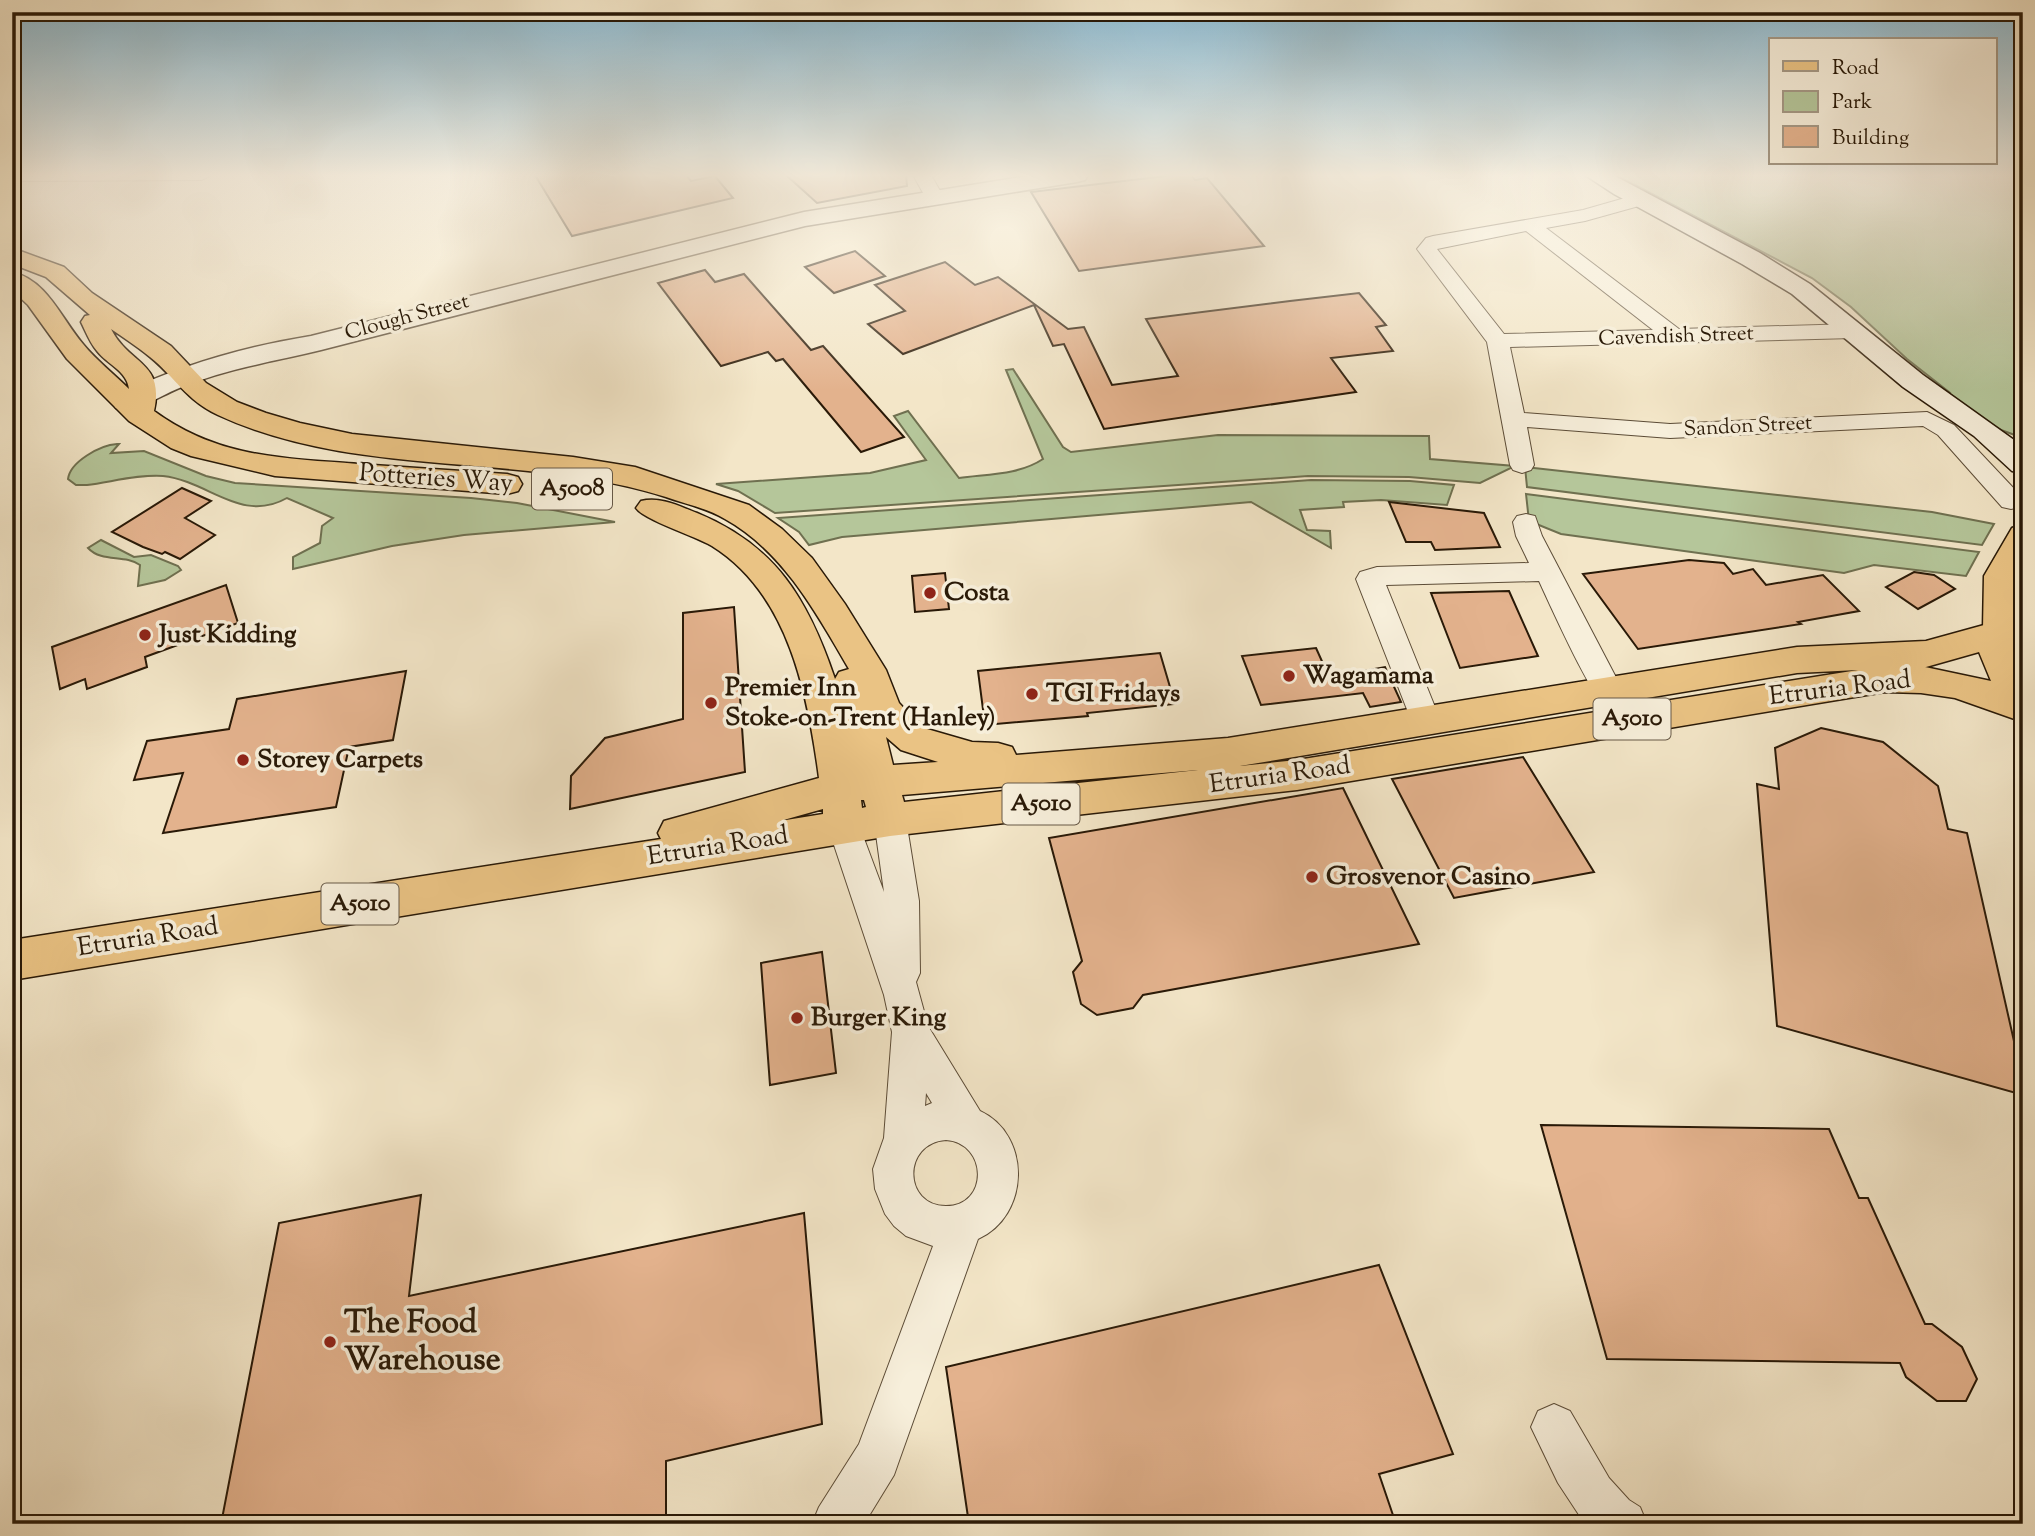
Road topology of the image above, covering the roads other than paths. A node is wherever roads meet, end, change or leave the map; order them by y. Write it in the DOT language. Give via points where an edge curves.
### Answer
graph roads {
  1 [pos="695,247"];
  2 [pos="1429,247"];
  3 [pos="1559,247"];
  4 [pos="1728,247"];
  5 [pos="12,256"];
  6 [pos="12,279"];
  7 [pos="83,298"];
  8 [pos="1853,331"];
  9 [pos="1677,338"];
  10 [pos="1498,341"];
  11 [pos="161,390"];
  12 [pos="1932,394"];
  13 [pos="1515,419"];
  14 [pos="2023,441"];
  15 [pos="2023,464"];
  16 [pos="1522,465"];
  17 [pos="2011,501"];
  18 [pos="1526,522"];
  19 [pos="2023,534"];
  20 [pos="1547,572"];
  21 [pos="832,612"];
  22 [pos="2007,623"];
  23 [pos="2023,699"];
  24 [pos="1620,705"];
  25 [pos="2023,708"];
  26 [pos="1426,722"];
  27 [pos="1130,761"];
  28 [pos="854,799"];
  29 [pos="890,820"];
  30 [pos="12,960"];
  31 [pos="902,995"];
  32 [pos="911,1032"];
  33 [pos="965,1123"];
  34 [pos="903,1144"];
  35 [pos="945,1225"];
  36 [pos="1554,1427"];
  37 [pos="836,1524"];
  38 [pos="1623,1524"];
  1 -- 11 [label="street, Clough Street" via="311,344 282,358"];
  2 -- 10 [label="street"];
  3 -- 9 [label="street"];
  4 -- 8 [label="street" via="1828,307"];
  5 -- 7 [label="main road, Potteries Way / A5008" via="55,272"];
  6 -- 11 [label="main road, Potteries Way / A5008" via="38,299 69,345"];
  7 -- 11 [label="main road, Potteries Way / A5008"];
  7 -- 11 [label="main road, A5008" via="106,345"];
  8 -- 9 [label="street, Cavendish Street"];
  8 -- 12 [label="street"];
  9 -- 10 [label="street, Cavendish Street"];
  10 -- 13 [label="street"];
  11 -- 21 [label="main road, Potteries Way / A5008" via="294,431 352,443 573,466 635,477 720,504 748,519 785,549"];
  11 -- 28 [label="main road, Potteries Way / A5008" via="167,435 239,462 580,489 691,521 741,551 778,593 805,647"];
  12 -- 14 [label="street"];
  12 -- 15 [label="street" via="2003,444"];
  13 -- 16 [label="street"];
  13 -- 17 [label="street, Sandon Street" via="1670,431 1918,417 1941,426 1980,454"];
  18 -- 20 [label="street"];
  19 -- 22 [label="main road" via="2001,576"];
  20 -- 24 [label="street"];
  20 -- 26 [label="street" via="1370,579"];
  21 -- 27 [label="main road, Potteries Way / A5008" via="868,670 884,710 914,740 972,757"];
  21 -- 28 [label="main road"];
  22 -- 23 [label="main road" via="1996,647 2003,671"];
  22 -- 24 [label="main road, Etruria Road / A5010" via="1926,654 1797,660"];
  24 -- 25 [label="main road, Etruria Road / A5010" via="1913,678 1970,687"];
  24 -- 26 [label="main road, Etruria Road / A5010"];
  24 -- 29 [label="main road, Etruria Road / A5010" via="1297,775"];
  26 -- 27 [label="main road, Etruria Road / A5010" via="1228,752"];
  27 -- 28 [label="main road, Etruria Road / A5010"];
  28 -- 29 [label="main road, Etruria Road / A5010"];
  28 -- 30 [label="main road, Etruria Road / A5010" via="532,876"];
  28 -- 31 [label="street"];
  29 -- 31 [label="street" via="902,901"];
  31 -- 32 [label="street"];
  32 -- 33 [label="street"];
  32 -- 34 [label="street"];
  33 -- 34 [label="street" via="930,1123"];
  33 -- 35 [label="street" via="981,1131 992,1145 999,1181 980,1214"];
  34 -- 35 [label="street" via="894,1170 897,1197 910,1215"];
  35 -- 37 [label="street" via="934,1297 877,1458"];
  36 -- 38 [label="street" via="1587,1486"];
}
